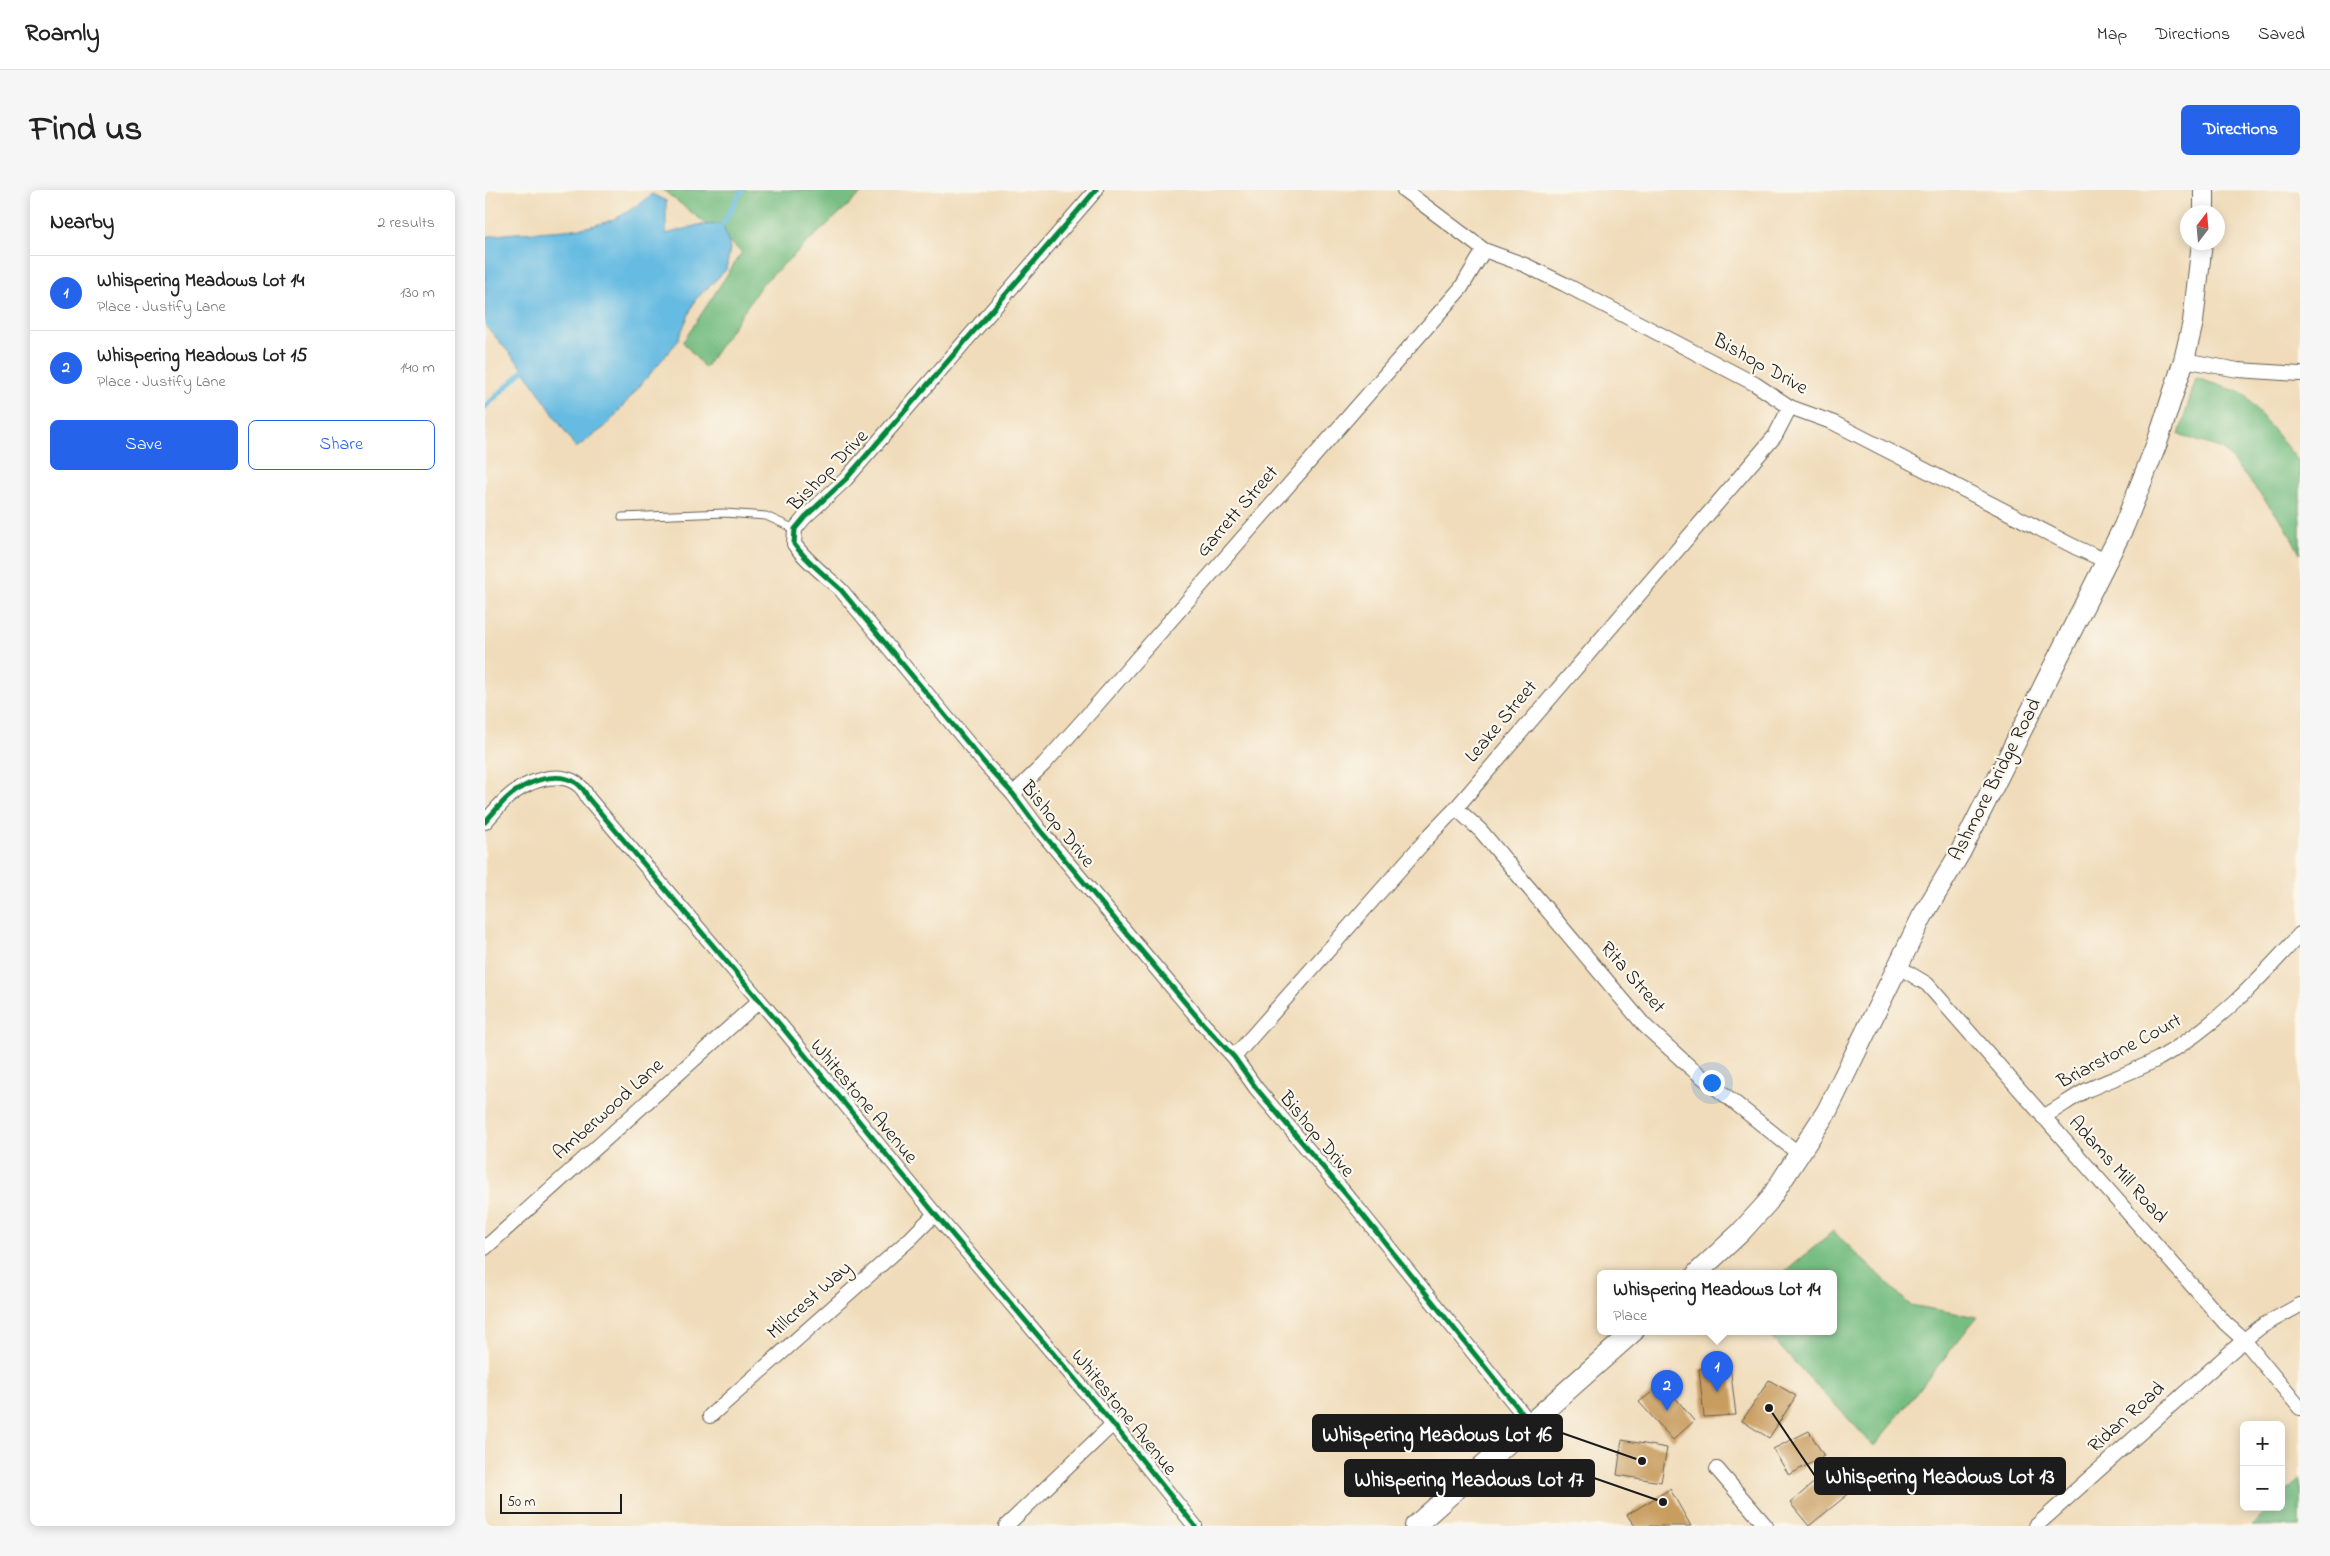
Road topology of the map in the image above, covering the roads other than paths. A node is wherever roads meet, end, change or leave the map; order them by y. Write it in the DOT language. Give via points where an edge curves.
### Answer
graph roads {
  1 [pos="1096,190"];
  2 [pos="1405,190"];
  3 [pos="2204,190"];
  4 [pos="2204,205"];
  5 [pos="1484,250"];
  6 [pos="2201,250"];
  7 [pos="2185,360"];
  8 [pos="2300,374"];
  9 [pos="1790,407"];
  10 [pos="621,517"];
  11 [pos="795,529"];
  12 [pos="2106,562"];
  13 [pos="1013,794"];
  14 [pos="1457,808"];
  15 [pos="485,822"];
  16 [pos="2300,934"];
  17 [pos="1897,966"];
  18 [pos="759,1002"];
  19 [pos="1234,1057"];
  20 [pos="2043,1117"];
  21 [pos="1798,1153"];
  22 [pos="935,1214"];
  23 [pos="485,1248"];
  24 [pos="1700,1270"];
  25 [pos="2300,1305"];
  26 [pos="1629,1335"];
  27 [pos="2244,1340"];
  28 [pos="2300,1408"];
  29 [pos="710,1416"];
  30 [pos="1530,1423"];
  31 [pos="1113,1424"];
  32 [pos="1717,1469"];
  33 [pos="1006,1526"];
  34 [pos="1195,1526"];
  35 [pos="1415,1526"];
  36 [pos="1766,1526"];
  37 [pos="2036,1526"];
  1 -- 11 [label="street, Bishop Drive" via="846,479"];
  2 -- 5 [label="street, Bishop Drive"];
  3 -- 4 [label="main road"];
  5 -- 9 [label="street, Bishop Drive" via="1564,284 1755,384"];
  5 -- 13 [label="street, Garrett Street" via="1461,288 1087,716"];
  6 -- 7 [label="main road, Ashmore Bridge Road"];
  7 -- 8 [label="street" via="2238,370"];
  7 -- 12 [label="main road, Ashmore Bridge Road" via="2140,489"];
  9 -- 12 [label="street, Bishop Drive" via="1833,423"];
  9 -- 14 [label="street, Leake Street" via="1775,436"];
  10 -- 11 [label="lane" via="725,513 766,516"];
  11 -- 13 [label="street, Bishop Drive" via="794,544 803,558 841,590"];
  12 -- 17 [label="main road, Ashmore Bridge Road" via="1960,853"];
  13 -- 19 [label="street, Bishop Drive" via="1185,1003"];
  14 -- 19 [label="street, Leake Street"];
  14 -- 21 [label="street, Rita Street" via="1481,831 1644,1025 1691,1068"];
  15 -- 18 [label="street, Whitestone Avenue" via="507,798 541,779 557,777 579,785"];
  16 -- 20 [label="street, Briarstone Court" via="2224,1012 2192,1037 2157,1059 2083,1092"];
  17 -- 20 [label="street, Adams Mill Road" via="1927,984"];
  17 -- 21 [label="main road, Ashmore Bridge Road" via="1827,1111"];
  18 -- 22 [label="street, Whitestone Avenue"];
  18 -- 23 [label="street, Amberwood Lane"];
  19 -- 30 [label="street, Bishop Drive"];
  20 -- 27 [label="street, Adams Mill Road" via="2225,1323"];
  21 -- 24 [label="main road, Ashmore Bridge Road" via="1768,1202"];
  22 -- 29 [label="street, Millcrest Way"];
  22 -- 31 [label="street, Whitestone Avenue"];
  25 -- 27 [label="street, Ridan Road"];
  26 -- 30 [label="main road"];
  27 -- 28 [label="street, Adams Mill Road"];
  27 -- 37 [label="street, Ridan Road"];
  30 -- 35 [label="main road"];
  31 -- 33 [label="street"];
  31 -- 34 [label="street, Whitestone Avenue"];
  32 -- 36 [label="street"];
}
